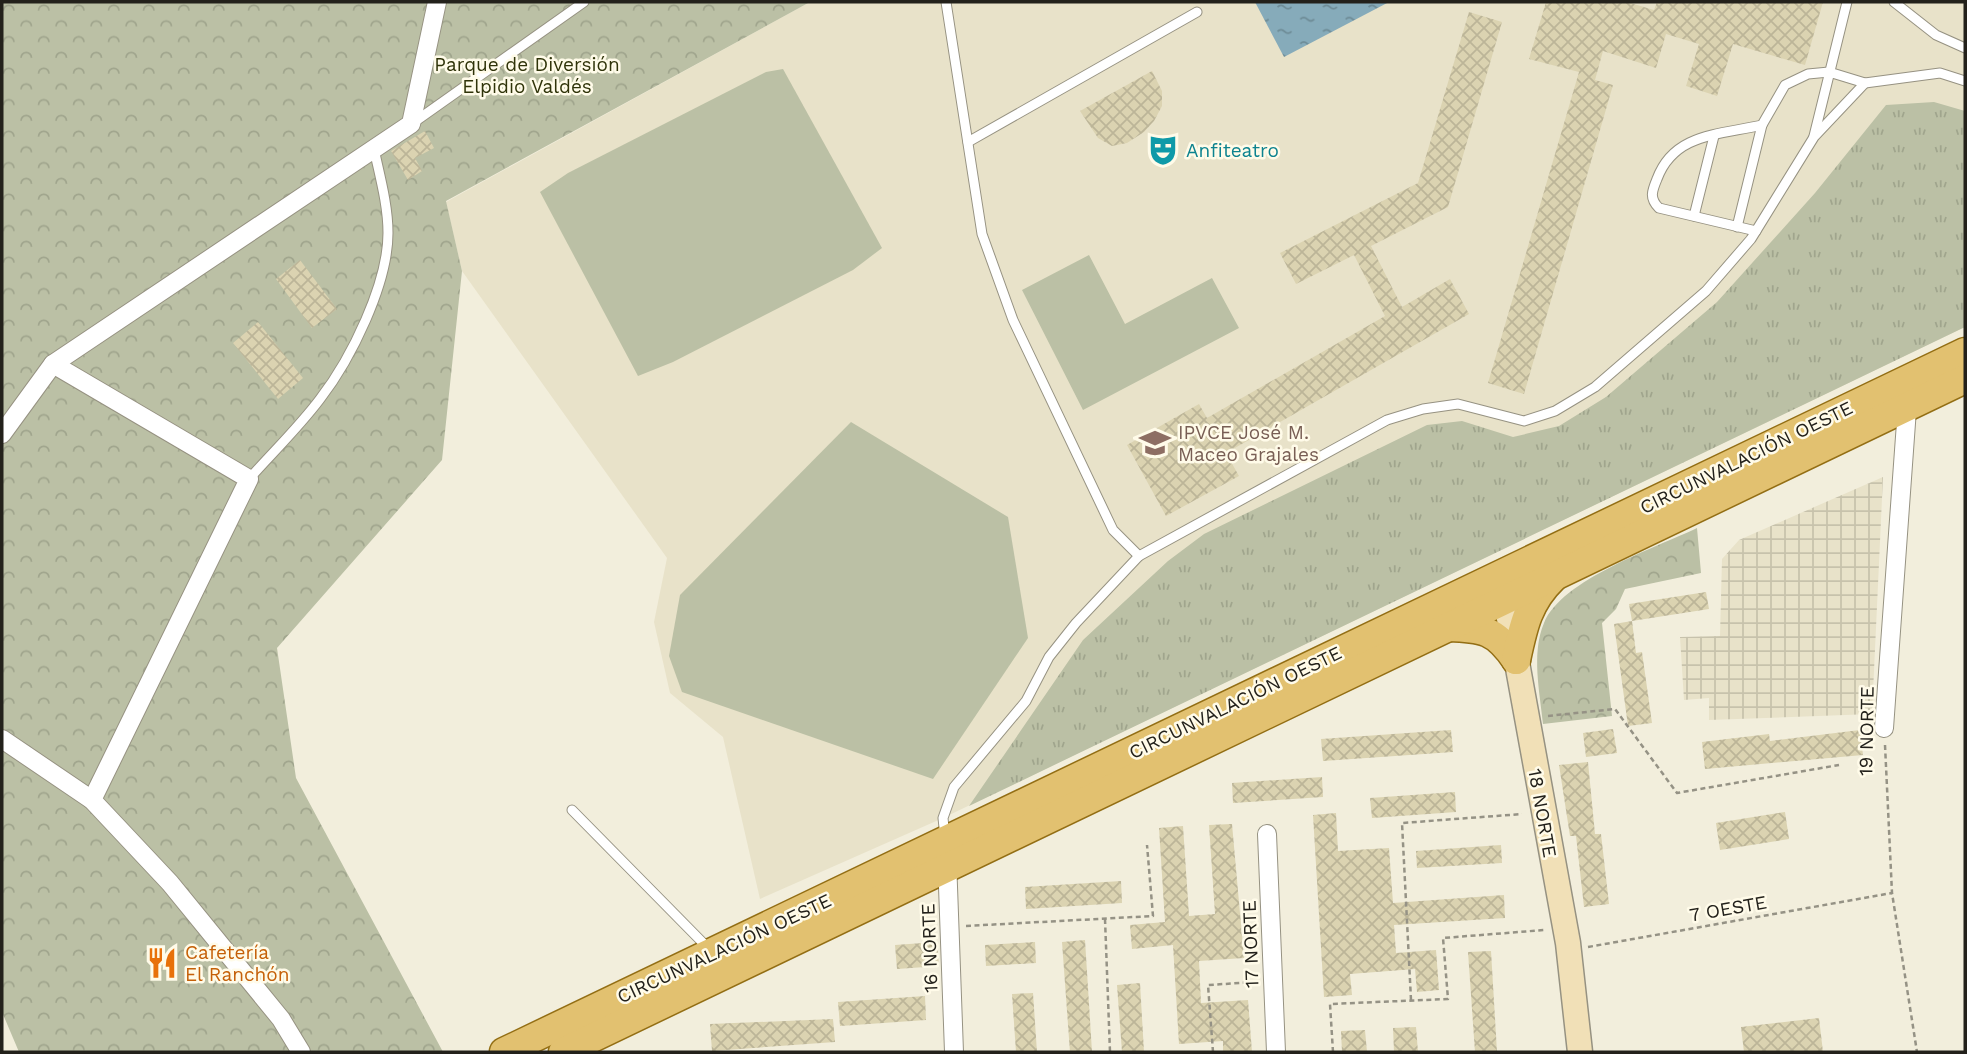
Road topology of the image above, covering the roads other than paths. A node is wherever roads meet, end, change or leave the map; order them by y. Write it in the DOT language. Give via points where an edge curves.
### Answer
graph roads {
  1 [pos="437,2"];
  2 [pos="584,2"];
  3 [pos="947,2"];
  4 [pos="1847,2"];
  5 [pos="1894,2"];
  6 [pos="1197,12"];
  7 [pos="1965,48"];
  8 [pos="1829,72"];
  9 [pos="1965,81"];
  10 [pos="1865,83"];
  11 [pos="411,124"];
  12 [pos="1762,125"];
  13 [pos="1714,136"];
  14 [pos="1814,137"];
  15 [pos="968,142"];
  16 [pos="374,149"];
  17 [pos="1694,216"];
  18 [pos="1737,227"];
  19 [pos="1756,231"];
  20 [pos="1965,352"];
  21 [pos="53,364"];
  22 [pos="1965,379"];
  23 [pos="1907,409"];
  24 [pos="2,434"];
  25 [pos="249,479"];
  26 [pos="1139,556"];
  27 [pos="1556,575"];
  28 [pos="1504,587"];
  29 [pos="1448,627"];
  30 [pos="1516,660"];
  31 [pos="1884,728"];
  32 [pos="2,739"];
  33 [pos="92,800"];
  34 [pos="572,810"];
  35 [pos="1266,834"];
  36 [pos="946,854"];
  37 [pos="717,964"];
  38 [pos="510,1051"];
  39 [pos="300,1052"];
  40 [pos="564,1052"];
  41 [pos="954,1052"];
  42 [pos="1276,1052"];
  43 [pos="1580,1052"];
  1 -- 11 [label="street"];
  2 -- 11 [label="lane"];
  3 -- 15 [label="lane"];
  4 -- 8 [label="lane"];
  5 -- 7 [label="lane" via="1936,35"];
  6 -- 15 [label="lane"];
  8 -- 10 [label="lane"];
  8 -- 12 [label="lane" via="1808,74 1785,85"];
  8 -- 14 [label="lane"];
  9 -- 10 [label="lane" via="1940,73"];
  10 -- 14 [label="lane"];
  11 -- 16 [label="street"];
  12 -- 13 [label="lane"];
  12 -- 18 [label="lane"];
  13 -- 17 [label="lane"];
  13 -- 17 [label="lane" via="1682,143 1663,162 1651,192 1659,208"];
  14 -- 19 [label="lane"];
  15 -- 26 [label="lane" via="982,234 1013,320 1113,530"];
  16 -- 21 [label="street"];
  16 -- 25 [label="lane" via="387,206 384,269 358,337 321,398"];
  17 -- 18 [label="lane"];
  18 -- 19 [label="lane"];
  19 -- 26 [label="lane" via="1706,291 1595,387 1555,411 1524,421 1458,404 1387,420"];
  20 -- 28 [label="main road, CIRCUNVALACIÓN OESTE"];
  21 -- 24 [label="street"];
  21 -- 25 [label="street"];
  22 -- 23 [label="main road, CIRCUNVALACIÓN OESTE"];
  23 -- 27 [label="main road, CIRCUNVALACIÓN OESTE"];
  23 -- 31 [label="street, 19 NORTE"];
  25 -- 33 [label="street"];
  26 -- 36 [label="lane" via="1076,623 1049,657 1026,701 954,787 943,818"];
  27 -- 28 [label="main road, CIRCUNVALACIÓN OESTE"];
  27 -- 30 [label="main road" via="1537,594"];
  28 -- 29 [label="main road, CIRCUNVALACIÓN OESTE"];
  28 -- 30 [label="main road, 18 NORTE"];
  28 -- 36 [label="main road, CIRCUNVALACIÓN OESTE"];
  29 -- 30 [label="main road" via="1475,627 1501,638"];
  29 -- 36 [label="main road, CIRCUNVALACIÓN OESTE"];
  30 -- 43 [label="main road, 18 NORTE" via="1567,940"];
  32 -- 33 [label="street"];
  33 -- 39 [label="street" via="170,883 281,1019"];
  34 -- 37 [label="lane"];
  35 -- 42 [label="street, 17 NORTE"];
  36 -- 37 [label="main road, CIRCUNVALACIÓN OESTE"];
  36 -- 41 [label="street, 16 NORTE"];
  37 -- 38 [label="main road, CIRCUNVALACIÓN OESTE"];
  37 -- 40 [label="main road, CIRCUNVALACIÓN OESTE"];
}
